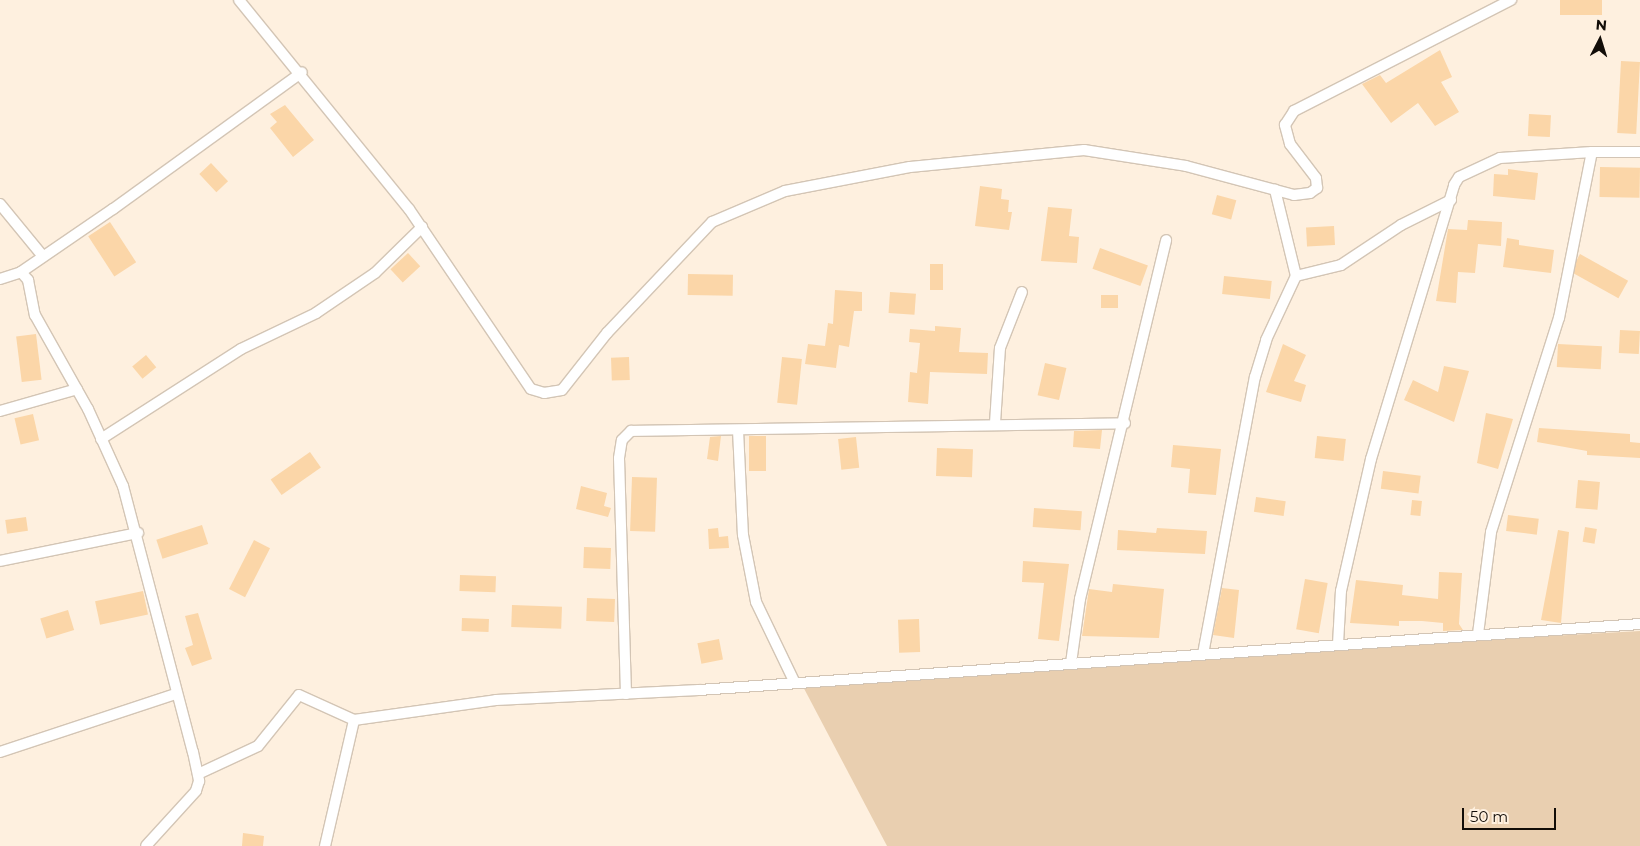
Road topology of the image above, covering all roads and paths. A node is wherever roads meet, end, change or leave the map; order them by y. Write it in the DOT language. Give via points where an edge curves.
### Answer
graph roads {
  1 [pos="239,0"];
  2 [pos="1511,0"];
  3 [pos="302,72"];
  4 [pos="1592,152"];
  5 [pos="1640,152"];
  6 [pos="1275,190"];
  7 [pos="1447,198"];
  8 [pos="0,204"];
  9 [pos="422,227"];
  10 [pos="1166,240"];
  11 [pos="41,254"];
  12 [pos="20,272"];
  13 [pos="1296,276"];
  14 [pos="0,279"];
  15 [pos="1022,292"];
  16 [pos="76,389"];
  17 [pos="0,411"];
  18 [pos="995,423"];
  19 [pos="1125,423"];
  20 [pos="738,430"];
  21 [pos="101,439"];
  22 [pos="138,533"];
  23 [pos="0,561"];
  24 [pos="1640,624"];
  25 [pos="1478,634"];
  26 [pos="1338,644"];
  27 [pos="1203,654"];
  28 [pos="1071,663"];
  29 [pos="794,681"];
  30 [pos="175,694"];
  31 [pos="626,694"];
  32 [pos="354,720"];
  33 [pos="0,752"];
  34 [pos="198,774"];
  35 [pos="146,846"];
  36 [pos="325,846"];
  1 -- 3 [label="street"];
  2 -- 6 [label="street" via="1294,111 1286,125 1290,144 1316,178 1317,188 1294,195"];
  3 -- 9 [label="street"];
  3 -- 11 [label="street" via="113,209"];
  4 -- 5 [label="street"];
  4 -- 7 [label="street" via="1500,158 1459,177"];
  4 -- 25 [label="street" via="1559,318 1490,532"];
  6 -- 9 [label="street" via="1186,166 1084,150 910,166 785,190 712,222 607,332 562,390 544,393 531,389"];
  6 -- 13 [label="street"];
  7 -- 13 [label="street" via="1341,265"];
  7 -- 26 [label="street" via="1371,459 1341,591"];
  8 -- 11 [label="street"];
  9 -- 21 [label="street" via="375,273 316,312 241,350"];
  10 -- 19 [label="street"];
  11 -- 12 [label="street"];
  12 -- 14 [label="street"];
  12 -- 16 [label="street" via="28,280 34,315"];
  13 -- 27 [label="street" via="1266,340 1255,377"];
  15 -- 18 [label="street" via="1000,348"];
  16 -- 17 [label="street"];
  16 -- 21 [label="street"];
  18 -- 19 [label="street"];
  18 -- 20 [label="street"];
  19 -- 28 [label="street" via="1080,599"];
  20 -- 29 [label="street" via="743,535 756,602"];
  20 -- 31 [label="street" via="630,431 622,440"];
  21 -- 22 [label="street"];
  22 -- 23 [label="street"];
  22 -- 30 [label="street" via="168,648"];
  24 -- 25 [label="street"];
  25 -- 26 [label="street"];
  26 -- 27 [label="street"];
  27 -- 28 [label="street"];
  28 -- 29 [label="street"];
  29 -- 31 [label="street"];
  30 -- 33 [label="street"];
  30 -- 34 [label="street"];
  31 -- 32 [label="street" via="496,700"];
  32 -- 34 [label="street" via="300,695 258,746"];
  32 -- 36 [label="street"];
  34 -- 35 [label="street" via="196,791"];
}
